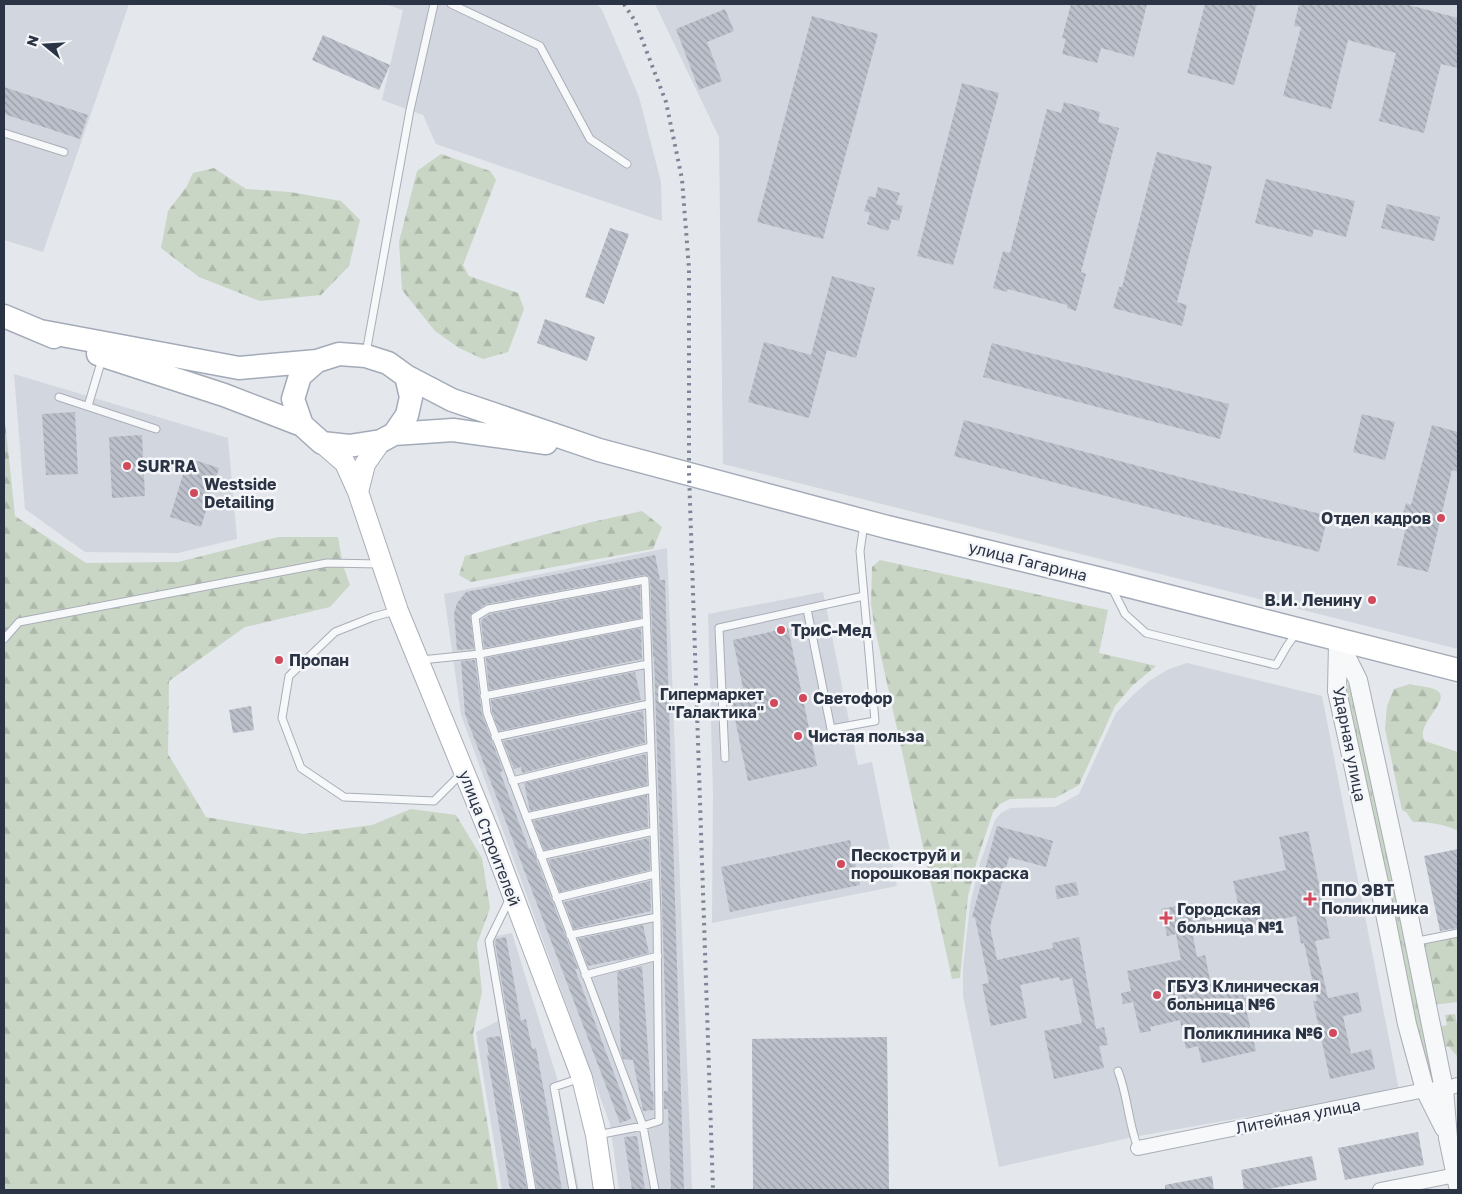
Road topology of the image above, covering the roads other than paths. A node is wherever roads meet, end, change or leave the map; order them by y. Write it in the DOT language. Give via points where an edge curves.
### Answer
graph roads {
  1 [pos="434,4"];
  2 [pos="451,4"];
  3 [pos="4,133"];
  4 [pos="64,152"];
  5 [pos="627,164"];
  6 [pos="4,316"];
  7 [pos="40,331"];
  8 [pos="103,356"];
  9 [pos="366,356"];
  10 [pos="316,360"];
  11 [pos="406,376"];
  12 [pos="60,397"];
  13 [pos="88,406"];
  14 [pos="302,425"];
  15 [pos="156,429"];
  16 [pos="388,438"];
  17 [pos="322,443"];
  18 [pos="599,450"];
  19 [pos="358,492"];
  20 [pos="864,521"];
  21 [pos="382,564"];
  22 [pos="1108,581"];
  23 [pos="864,596"];
  24 [pos="808,609"];
  25 [pos="398,611"];
  26 [pos="646,622"];
  27 [pos="1299,630"];
  28 [pos="4,639"];
  29 [pos="1338,640"];
  30 [pos="480,654"];
  31 [pos="418,661"];
  32 [pos="648,664"];
  33 [pos="1458,670"];
  34 [pos="1344,671"];
  35 [pos="484,696"];
  36 [pos="649,704"];
  37 [pos="495,737"];
  38 [pos="650,747"];
  39 [pos="725,758"];
  40 [pos="464,772"];
  41 [pos="512,781"];
  42 [pos="652,789"];
  43 [pos="526,817"];
  44 [pos="654,831"];
  45 [pos="540,856"];
  46 [pos="655,874"];
  47 [pos="512,893"];
  48 [pos="556,898"];
  49 [pos="657,917"];
  50 [pos="1458,933"];
  51 [pos="570,935"];
  52 [pos="1423,940"];
  53 [pos="658,956"];
  54 [pos="585,975"];
  55 [pos="1118,1071"];
  56 [pos="582,1078"];
  57 [pos="1451,1087"];
  58 [pos="1425,1090"];
  59 [pos="643,1126"];
  60 [pos="596,1135"];
  61 [pos="1448,1138"];
  62 [pos="1138,1148"];
  63 [pos="1457,1180"];
  64 [pos="532,1190"];
  65 [pos="573,1190"];
  66 [pos="604,1190"];
  67 [pos="655,1190"];
  68 [pos="1380,1190"];
  1 -- 9 [label="lane" via="410,110"];
  2 -- 5 [label="lane" via="540,46 590,139"];
  3 -- 4 [label="lane"];
  6 -- 7 [label="main road"];
  7 -- 8 [label="main road"];
  7 -- 10 [label="main road" via="239,368"];
  8 -- 13 [label="lane"];
  8 -- 14 [label="main road" via="224,395"];
  9 -- 10 [label="main road" via="339,354"];
  9 -- 11 [label="main road" via="388,363"];
  10 -- 14 [label="main road" via="300,376 293,399"];
  11 -- 16 [label="main road" via="411,397 407,414"];
  11 -- 18 [label="main road" via="452,400"];
  12 -- 13 [label="lane"];
  13 -- 15 [label="lane"];
  14 -- 17 [label="main road"];
  16 -- 17 [label="main road" via="349,446"];
  16 -- 18 [label="main road" via="454,430"];
  16 -- 19 [label="main road" via="365,464"];
  17 -- 19 [label="main road, улица Строителей" via="345,463"];
  18 -- 20 [label="main road, улица Гагарина"];
  19 -- 21 [label="main road, улица Строителей"];
  20 -- 22 [label="main road, улица Гагарина"];
  20 -- 23 [label="lane" via="860,550"];
  21 -- 25 [label="main road, улица Строителей"];
  21 -- 28 [label="lane" via="327,562 19,622"];
  22 -- 27 [label="main road, улица Гагарина"];
  22 -- 27 [label="lane" via="1125,614 1146,634 1276,665"];
  23 -- 24 [label="lane"];
  23 -- 24 [label="lane" via="875,721 831,729"];
  24 -- 39 [label="lane" via="718,628"];
  25 -- 31 [label="main road, улица Строителей"];
  25 -- 40 [label="lane" via="373,616 335,632 289,676 282,718 302,768 344,797 434,801"];
  26 -- 30 [label="lane"];
  26 -- 30 [label="lane" via="645,580 488,609 476,617"];
  26 -- 32 [label="lane"];
  27 -- 29 [label="main road, улица Гагарина"];
  29 -- 33 [label="main road, улица Гагарина"];
  29 -- 34 [label="street, Ударная улица"];
  30 -- 31 [label="lane"];
  30 -- 35 [label="lane"];
  31 -- 40 [label="main road, улица Строителей"];
  32 -- 35 [label="lane"];
  32 -- 36 [label="lane"];
  34 -- 57 [label="street, Ударная улица" via="1358,680 1400,877"];
  34 -- 58 [label="street, Ударная улица" via="1337,691 1407,1024"];
  35 -- 37 [label="lane"];
  36 -- 37 [label="lane"];
  36 -- 38 [label="lane"];
  37 -- 41 [label="lane"];
  38 -- 41 [label="lane"];
  38 -- 42 [label="lane"];
  40 -- 47 [label="main road, улица Строителей"];
  41 -- 43 [label="lane"];
  42 -- 43 [label="lane"];
  42 -- 44 [label="lane"];
  43 -- 45 [label="lane"];
  44 -- 45 [label="lane"];
  44 -- 46 [label="lane"];
  45 -- 48 [label="lane"];
  46 -- 48 [label="lane"];
  46 -- 49 [label="lane"];
  47 -- 56 [label="main road, улица Строителей"];
  47 -- 64 [label="lane" via="489,941"];
  48 -- 51 [label="lane"];
  49 -- 51 [label="lane"];
  49 -- 53 [label="lane"];
  50 -- 52 [label="lane"];
  51 -- 54 [label="lane"];
  53 -- 54 [label="lane"];
  53 -- 59 [label="lane" via="659,1122"];
  54 -- 59 [label="lane"];
  55 -- 62 [label="lane"];
  56 -- 60 [label="main road, улица Строителей"];
  56 -- 65 [label="lane" via="554,1087"];
  57 -- 58 [label="street, Литейная улица"];
  57 -- 61 [label="street, Ударная улица"];
  58 -- 61 [label="street, Ударная улица"];
  58 -- 62 [label="street, Литейная улица"];
  59 -- 60 [label="lane"];
  59 -- 67 [label="lane"];
  60 -- 66 [label="main road, улица Строителей"];
  61 -- 63 [label="street, Ударная улица"];
  63 -- 68 [label="street"];
}
